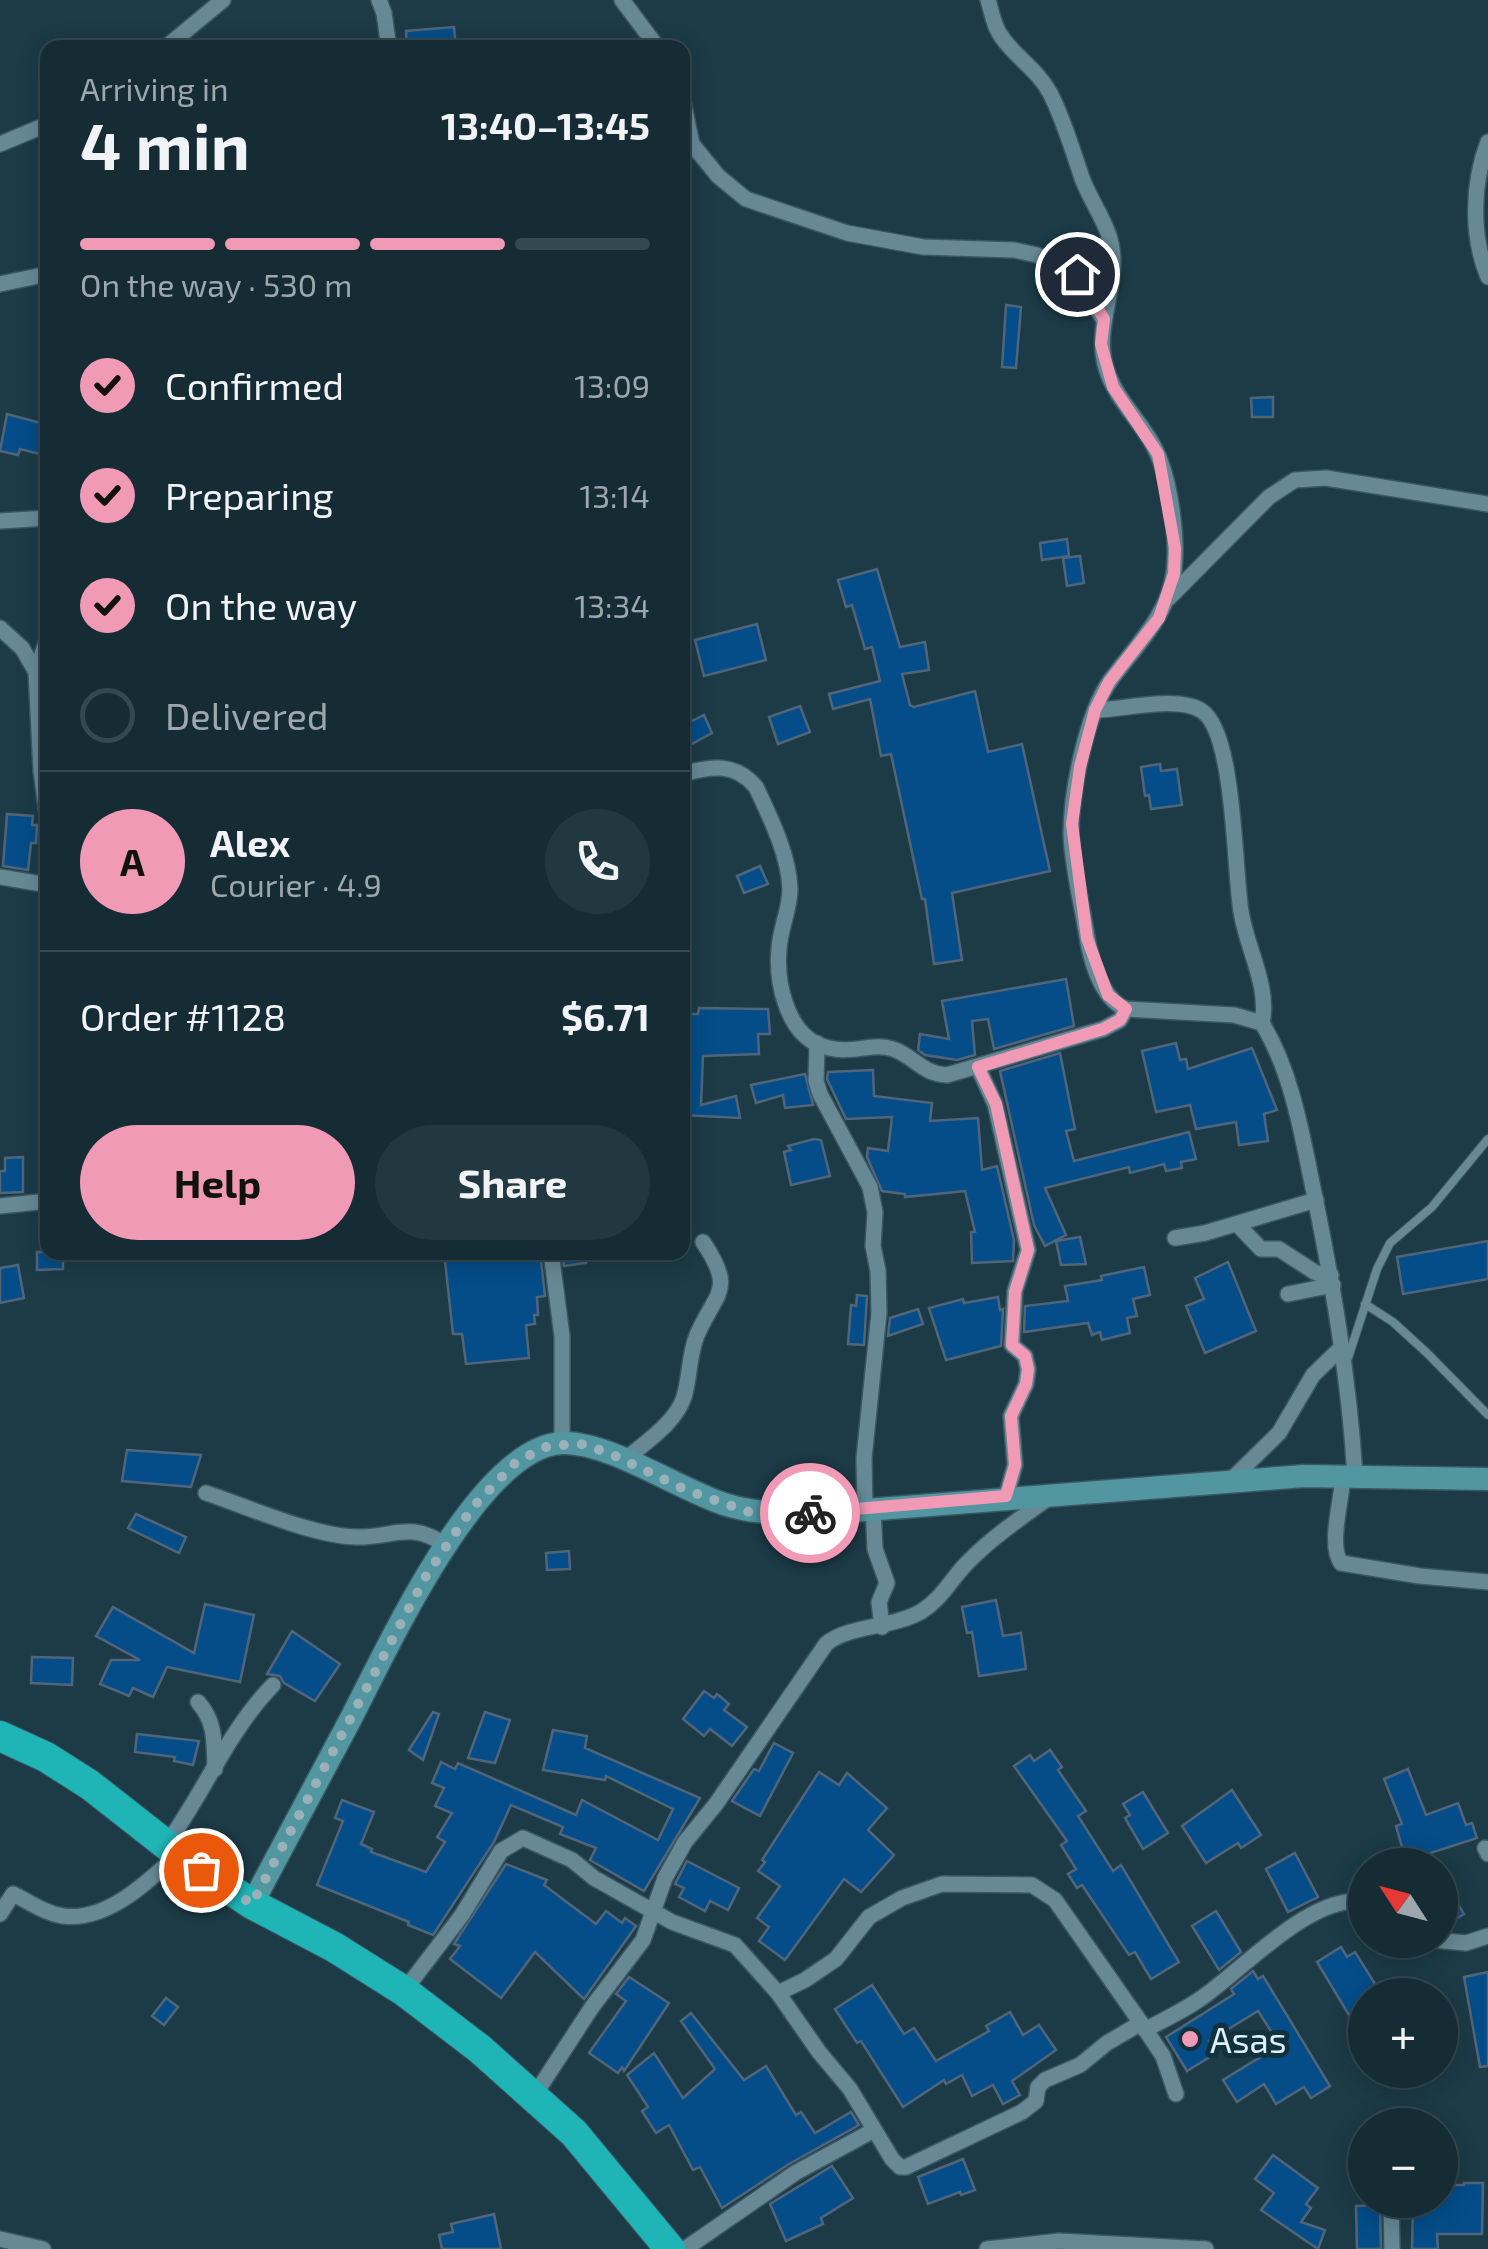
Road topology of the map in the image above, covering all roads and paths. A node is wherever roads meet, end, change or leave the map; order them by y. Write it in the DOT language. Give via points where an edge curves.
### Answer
graph roads {
  1 [pos="222,0"];
  2 [pos="378,0"];
  3 [pos="622,0"];
  4 [pos="988,0"];
  5 [pos="174,40"];
  6 [pos="388,40"];
  7 [pos="652,40"];
  8 [pos="40,127"];
  9 [pos="690,128"];
  10 [pos="1488,142"];
  11 [pos="0,144"];
  12 [pos="40,276"];
  13 [pos="1488,277"];
  14 [pos="0,284"];
  15 [pos="1104,319"];
  16 [pos="1488,504"];
  17 [pos="40,518"];
  18 [pos="0,521"];
  19 [pos="1166,601"];
  20 [pos="0,628"];
  21 [pos="40,661"];
  22 [pos="36,672"];
  23 [pos="1095,710"];
  24 [pos="40,751"];
  25 [pos="690,772"];
  26 [pos="0,877"];
  27 [pos="40,884"];
  28 [pos="1126,1009"];
  29 [pos="1262,1024"];
  30 [pos="816,1043"];
  31 [pos="978,1067"];
  32 [pos="1488,1139"];
  33 [pos="1316,1200"];
  34 [pos="40,1202"];
  35 [pos="0,1206"];
  36 [pos="1236,1224"];
  37 [pos="1174,1238"];
  38 [pos="703,1242"];
  39 [pos="552,1260"];
  40 [pos="1332,1280"];
  41 [pos="1288,1294"];
  42 [pos="1365,1304"];
  43 [pos="1341,1348"];
  44 [pos="1346,1367"];
  45 [pos="1488,1415"];
  46 [pos="562,1443"];
  47 [pos="625,1460"];
  48 [pos="1349,1476"];
  49 [pos="1488,1478"];
  50 [pos="1229,1482"];
  51 [pos="206,1492"];
  52 [pos="1006,1496"];
  53 [pos="1050,1497"];
  54 [pos="869,1509"];
  55 [pos="445,1545"];
  56 [pos="1488,1582"];
  57 [pos="882,1627"];
  58 [pos="273,1684"];
  59 [pos="198,1702"];
  60 [pos="0,1736"];
  61 [pos="214,1770"];
  62 [pos="172,1849"];
  63 [pos="1348,1900"];
  64 [pos="252,1904"];
  65 [pos="655,1912"];
  66 [pos="0,1914"];
  67 [pos="1488,1936"];
  68 [pos="1458,1943"];
  69 [pos="404,1990"];
  70 [pos="778,1993"];
  71 [pos="1143,2027"];
  72 [pos="1176,2094"];
  73 [pos="534,2096"];
  74 [pos="874,2130"];
  75 [pos="1391,2218"];
  76 [pos="0,2239"];
  77 [pos="1166,2247"];
  78 [pos="43,2249"];
  79 [pos="670,2249"];
  80 [pos="685,2249"];
  81 [pos="986,2249"];
  82 [pos="1206,2249"];
  83 [pos="1392,2249"];
  1 -- 5 [label="street"];
  2 -- 6 [label="street"];
  3 -- 7 [label="street"];
  4 -- 15 [label="street" via="1000,35 1049,90 1109,235 1111,291"];
  8 -- 11 [label="street"];
  9 -- 15 [label="street" via="697,150 746,199 847,233 923,247 1036,255 1077,274"];
  10 -- 13 [label="street" via="1476,222"];
  12 -- 14 [label="street"];
  15 -- 19 [label="street" via="1101,344 1113,387 1162,468 1175,548"];
  16 -- 19 [label="street" via="1326,478 1296,480 1269,497"];
  17 -- 18 [label="street"];
  19 -- 23 [label="street"];
  20 -- 22 [label="street"];
  21 -- 22 [label="street"];
  22 -- 24 [label="street"];
  23 -- 28 [label="street" via="1071,838 1092,953 1108,995"];
  23 -- 29 [label="street" via="1194,707 1213,722"];
  25 -- 30 [label="street" via="731,768 756,787 788,873 779,946 784,995 796,1028"];
  26 -- 27 [label="street"];
  28 -- 29 [label="street" via="1234,1014"];
  28 -- 31 [label="street" via="1103,1029"];
  29 -- 33 [label="street" via="1291,1094"];
  30 -- 31 [label="street" via="836,1050 892,1048 932,1074"];
  30 -- 54 [label="street" via="820,1094 870,1187 874,1212 880,1300 864,1458"];
  31 -- 52 [label="street" via="996,1104 1028,1250 1011,1335 1028,1369 1011,1416 1015,1465"];
  32 -- 42 [label="lane" via="1432,1208 1390,1243"];
  33 -- 36 [label="street"];
  33 -- 40 [label="street"];
  34 -- 35 [label="street"];
  36 -- 37 [label="street"];
  36 -- 40 [label="street" via="1262,1248 1279,1249"];
  38 -- 47 [label="street" via="722,1284 697,1334 682,1403"];
  39 -- 46 [label="street" via="564,1372"];
  40 -- 41 [label="street"];
  40 -- 43 [label="street"];
  42 -- 44 [label="lane"];
  42 -- 45 [label="lane" via="1427,1352"];
  43 -- 44 [label="street"];
  43 -- 50 [label="street" via="1313,1376 1279,1433"];
  44 -- 48 [label="street"];
  46 -- 47 [label="street"];
  46 -- 55 [label="street" via="516,1462"];
  47 -- 54 [label="street" via="749,1512"];
  48 -- 49 [label="street"];
  48 -- 50 [label="street"];
  48 -- 56 [label="street" via="1335,1538 1340,1562"];
  50 -- 53 [label="street"];
  51 -- 55 [label="street" via="352,1537 414,1530"];
  52 -- 53 [label="street"];
  52 -- 54 [label="street"];
  53 -- 57 [label="street" via="975,1555 932,1604"];
  54 -- 57 [label="street" via="887,1583 879,1602"];
  55 -- 64 [label="street"];
  57 -- 65 [label="street" via="826,1644 684,1842"];
  58 -- 61 [label="street"];
  59 -- 61 [label="street" via="214,1728"];
  60 -- 62 [label="highway" via="90,1784"];
  61 -- 62 [label="street"];
  62 -- 64 [label="highway"];
  62 -- 66 [label="street" via="143,1886 92,1913 66,1917 12,1894"];
  63 -- 71 [label="street" via="1319,1909 1199,2000"];
  64 -- 69 [label="highway"];
  65 -- 69 [label="street" via="552,1849 520,1838 501,1851"];
  65 -- 70 [label="street" via="735,1945"];
  65 -- 73 [label="street" via="643,1940"];
  67 -- 68 [label="street"];
  69 -- 73 [label="highway"];
  70 -- 71 [label="street" via="836,1959 869,1917 902,1898 942,1884 1032,1884 1055,1900"];
  70 -- 74 [label="street"];
  71 -- 72 [label="street" via="1163,2056"];
  71 -- 74 [label="street" via="1045,2080 1022,2112 906,2167 897,2165"];
  73 -- 79 [label="highway" via="574,2133"];
  74 -- 80 [label="street" via="794,2173"];
  75 -- 83 [label="street"];
  76 -- 78 [label="street"];
  77 -- 81 [label="street" via="1059,2240"];
  77 -- 82 [label="street"];
}
